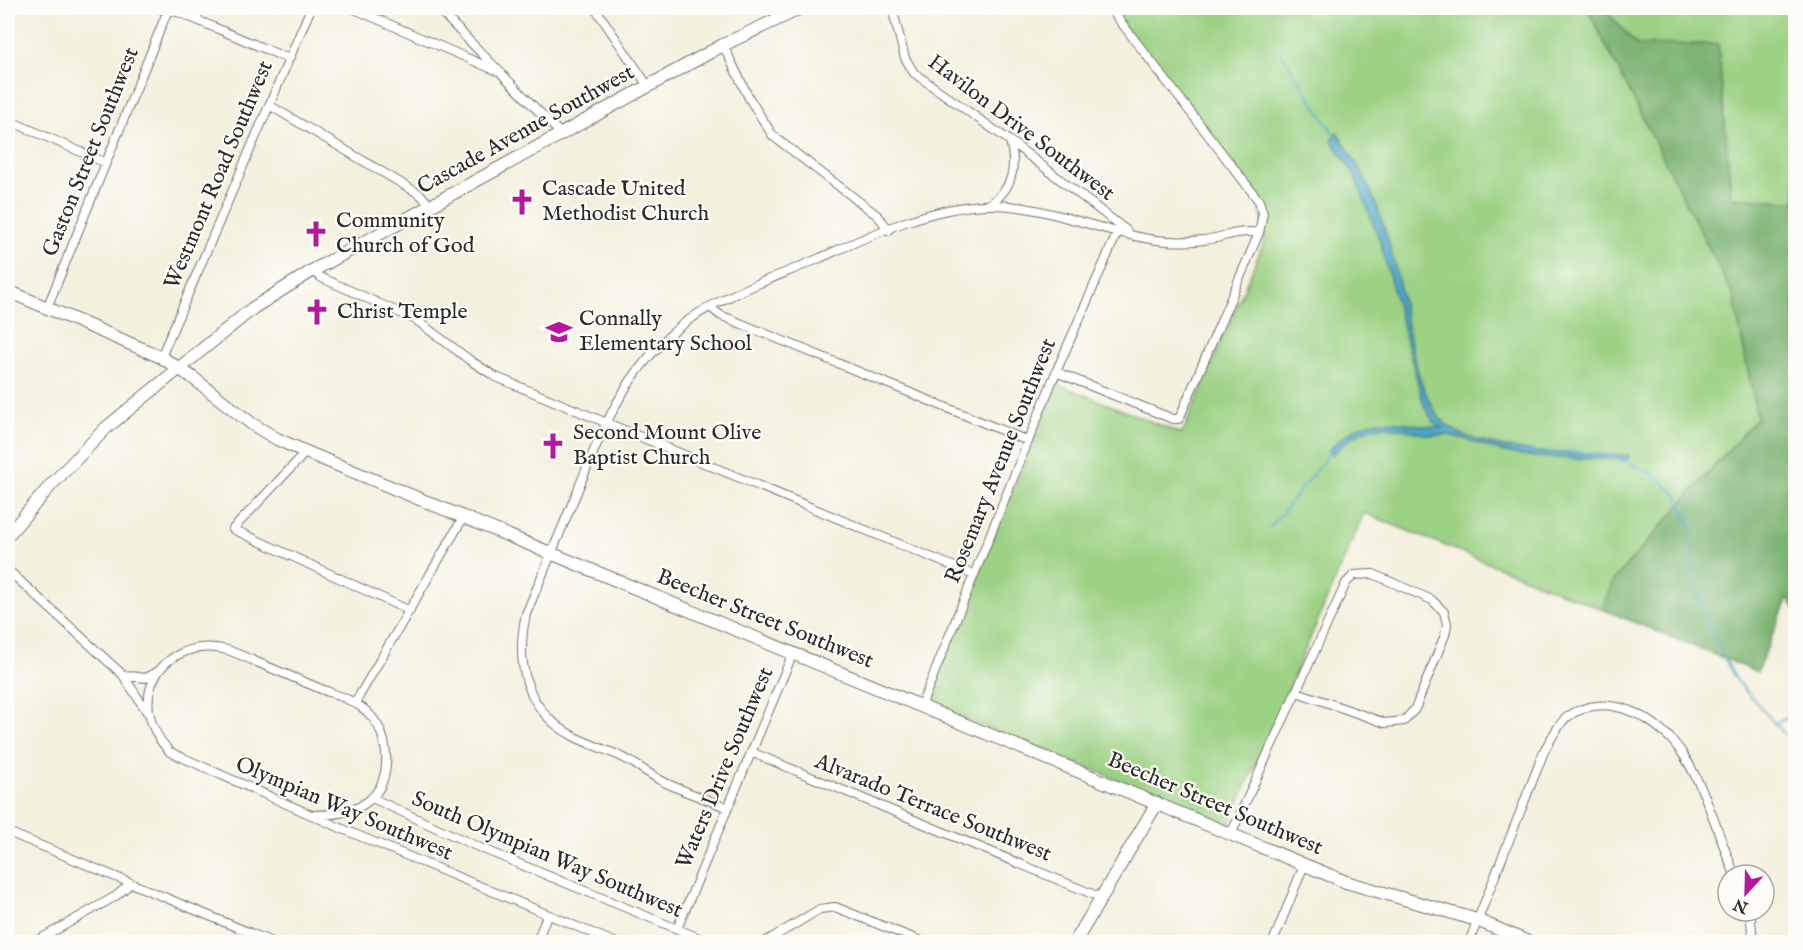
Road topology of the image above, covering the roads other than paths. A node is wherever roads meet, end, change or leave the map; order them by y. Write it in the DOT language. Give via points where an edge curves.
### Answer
graph roads {
  1 [pos="157,8"];
  2 [pos="201,8"];
  3 [pos="311,8"];
  4 [pos="352,8"];
  5 [pos="437,8"];
  6 [pos="595,8"];
  7 [pos="796,8"];
  8 [pos="892,8"];
  9 [pos="1110,8"];
  10 [pos="168,10"];
  11 [pos="196,19"];
  12 [pos="723,45"];
  13 [pos="288,59"];
  14 [pos="501,73"];
  15 [pos="648,86"];
  16 [pos="269,105"];
  17 [pos="8,120"];
  18 [pos="561,134"];
  19 [pos="1010,141"];
  20 [pos="106,163"];
  21 [pos="988,205"];
  22 [pos="430,206"];
  23 [pos="889,230"];
  24 [pos="1118,231"];
  25 [pos="1259,233"];
  26 [pos="1132,234"];
  27 [pos="312,271"];
  28 [pos="8,291"];
  29 [pos="710,307"];
  30 [pos="47,308"];
  31 [pos="161,357"];
  32 [pos="178,368"];
  33 [pos="1056,372"];
  34 [pos="605,423"];
  35 [pos="1028,441"];
  36 [pos="306,452"];
  37 [pos="463,518"];
  38 [pos="8,533"];
  39 [pos="551,554"];
  40 [pos="8,570"];
  41 [pos="974,576"];
  42 [pos="410,612"];
  43 [pos="793,653"];
  44 [pos="159,670"];
  45 [pos="123,675"];
  46 [pos="1296,692"];
  47 [pos="355,703"];
  48 [pos="921,706"];
  49 [pos="148,713"];
  50 [pos="751,752"];
  51 [pos="372,798"];
  52 [pos="1157,802"];
  53 [pos="728,808"];
  54 [pos="312,815"];
  55 [pos="8,832"];
  56 [pos="1232,834"];
  57 [pos="1730,863"];
  58 [pos="1304,865"];
  59 [pos="131,883"];
  60 [pos="1102,898"];
  61 [pos="547,915"];
  62 [pos="1477,920"];
  63 [pos="1751,923"];
  64 [pos="676,929"];
  65 [pos="34,942"];
  66 [pos="272,942"];
  67 [pos="537,942"];
  68 [pos="614,942"];
  69 [pos="709,942"];
  70 [pos="765,942"];
  71 [pos="923,942"];
  72 [pos="1076,942"];
  73 [pos="1273,942"];
  74 [pos="1469,942"];
  75 [pos="1528,942"];
  76 [pos="1753,942"];
  1 -- 10 [label="street"];
  2 -- 11 [label="street"];
  3 -- 13 [label="street, Westmont Road Southwest"];
  4 -- 14 [label="street"];
  5 -- 14 [label="street"];
  6 -- 15 [label="street"];
  7 -- 12 [label="street, Cascade Avenue Southwest"];
  8 -- 19 [label="street, Havilon Drive Southwest" via="905,58 914,73"];
  9 -- 25 [label="street" via="1259,201 1263,213"];
  10 -- 11 [label="street"];
  10 -- 20 [label="street, Gaston Street Southwest"];
  11 -- 13 [label="street"];
  12 -- 15 [label="street, Cascade Avenue Southwest"];
  12 -- 23 [label="street" via="773,136 878,216"];
  13 -- 16 [label="street, Westmont Road Southwest"];
  14 -- 18 [label="street"];
  15 -- 18 [label="street, Cascade Avenue Southwest"];
  16 -- 22 [label="street" via="421,195"];
  16 -- 31 [label="street, Westmont Road Southwest"];
  17 -- 20 [label="street"];
  18 -- 22 [label="street, Cascade Avenue Southwest"];
  19 -- 21 [label="street" via="1015,160 1012,178 1004,193"];
  19 -- 26 [label="street, Havilon Drive Southwest"];
  20 -- 30 [label="street, Gaston Street Southwest"];
  21 -- 23 [label="street" via="942,212"];
  21 -- 24 [label="street" via="1044,212"];
  22 -- 27 [label="street, Cascade Avenue Southwest"];
  23 -- 29 [label="street"];
  24 -- 26 [label="street"];
  24 -- 33 [label="street, Rosemary Avenue Southwest"];
  25 -- 26 [label="street" via="1248,231 1179,242"];
  25 -- 33 [label="street" via="1179,419"];
  27 -- 32 [label="street, Cascade Avenue Southwest" via="253,308"];
  27 -- 34 [label="street" via="416,320 496,377"];
  28 -- 30 [label="street, Beecher Street Southwest"];
  29 -- 34 [label="street" via="678,329 644,361 622,390"];
  29 -- 35 [label="street" via="720,315"];
  30 -- 31 [label="street, Beecher Street Southwest"];
  31 -- 32 [label="street, Beecher Street Southwest"];
  32 -- 36 [label="street, Beecher Street Southwest" via="252,424"];
  32 -- 38 [label="street, Cascade Avenue Southwest" via="94,439"];
  33 -- 35 [label="street, Rosemary Avenue Southwest"];
  34 -- 39 [label="street"];
  34 -- 41 [label="street"];
  35 -- 41 [label="street, Rosemary Avenue Southwest"];
  36 -- 37 [label="street, Beecher Street Southwest"];
  36 -- 42 [label="street" via="232,529"];
  37 -- 39 [label="street, Beecher Street Southwest"];
  37 -- 42 [label="street"];
  39 -- 43 [label="street, Beecher Street Southwest"];
  39 -- 53 [label="street" via="526,614 520,640 524,674 539,706 573,736 626,759 664,782"];
  40 -- 45 [label="street, Olympian Way Southwest"];
  41 -- 48 [label="street, Rosemary Avenue Southwest"];
  42 -- 47 [label="street"];
  43 -- 48 [label="street, Beecher Street Southwest"];
  43 -- 50 [label="street, Waters Drive Southwest"];
  44 -- 45 [label="street" via="146,678"];
  44 -- 47 [label="street" via="172,657 190,648 210,646"];
  44 -- 49 [label="street, Olympian Way Southwest"];
  45 -- 49 [label="street, Olympian Way Southwest"];
  46 -- 46 [label="street" via="1354,575 1373,574 1432,600 1444,612 1445,635 1415,710 1404,721 1385,723"];
  46 -- 56 [label="street"];
  47 -- 51 [label="street" via="374,719 384,742 385,773"];
  48 -- 52 [label="street, Beecher Street Southwest"];
  49 -- 54 [label="street, Olympian Way Southwest" via="158,739 170,752"];
  50 -- 53 [label="street, Waters Drive Southwest"];
  50 -- 60 [label="street, Alvarado Terrace Southwest"];
  51 -- 54 [label="street" via="348,812"];
  51 -- 64 [label="street, South Olympian Way Southwest"];
  52 -- 56 [label="street, Beecher Street Southwest"];
  52 -- 60 [label="street"];
  53 -- 64 [label="street, Waters Drive Southwest"];
  54 -- 61 [label="street, Olympian Way Southwest"];
  55 -- 59 [label="street"];
  56 -- 58 [label="street, Beecher Street Southwest"];
  57 -- 62 [label="street" via="1683,754 1670,738 1646,718 1621,707 1598,705 1566,719 1545,749"];
  58 -- 62 [label="street, Beecher Street Southwest" via="1373,892"];
  58 -- 73 [label="street"];
  59 -- 65 [label="street" via="116,896"];
  59 -- 66 [label="street"];
  60 -- 72 [label="street"];
  61 -- 67 [label="street"];
  61 -- 68 [label="street, Olympian Way Southwest"];
  62 -- 74 [label="street"];
  62 -- 75 [label="street, Beecher Street Southwest"];
  63 -- 76 [label="street"];
  64 -- 69 [label="street, South Olympian Way Southwest"];
  70 -- 71 [label="street" via="820,909 835,907"];
}
